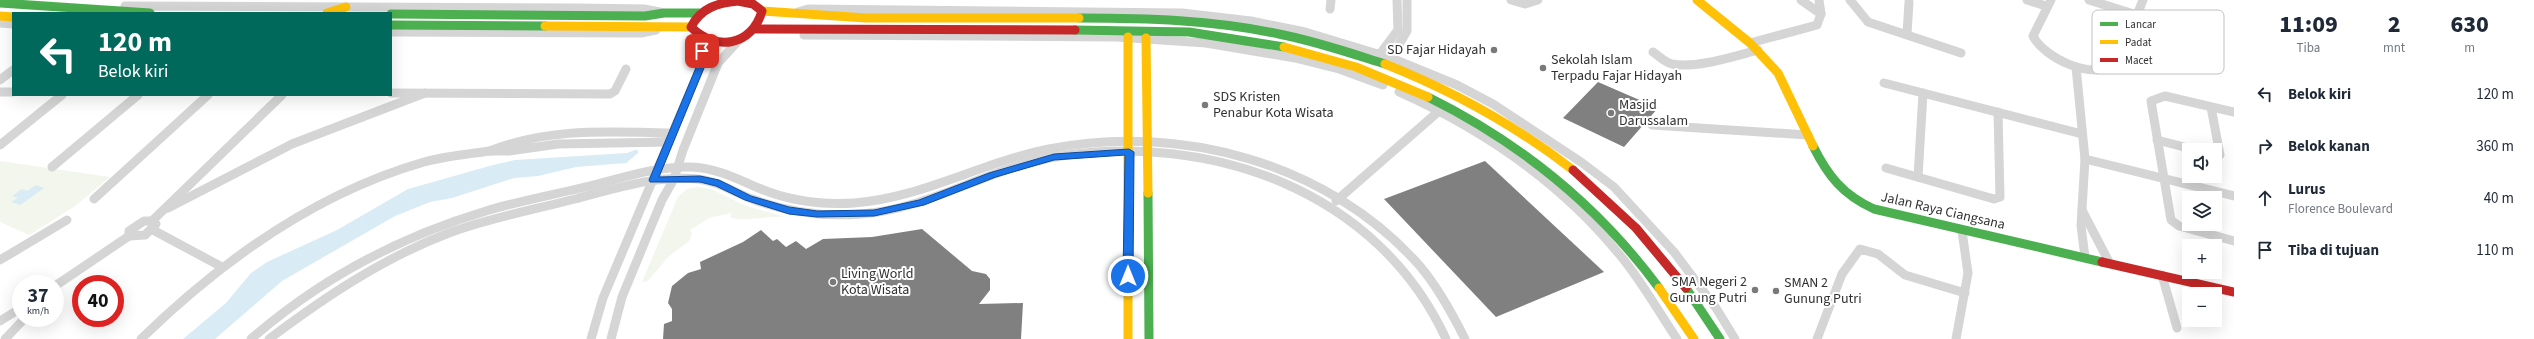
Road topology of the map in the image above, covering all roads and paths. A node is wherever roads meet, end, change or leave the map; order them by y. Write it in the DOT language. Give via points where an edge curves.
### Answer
graph roads {
  1 [pos="24,0"];
  2 [pos="1331,0"];
  3 [pos="1397,0"];
  4 [pos="1407,0"];
  5 [pos="1511,0"];
  6 [pos="1538,0"];
  7 [pos="1697,0"];
  8 [pos="1801,0"];
  9 [pos="1819,0"];
  10 [pos="1850,0"];
  11 [pos="2027,0"];
  12 [pos="2089,0"];
  13 [pos="2144,0"];
  14 [pos="726,1"];
  15 [pos="746,1"];
  16 [pos="1909,2"];
  17 [pos="0,3"];
  18 [pos="2049,3"];
  19 [pos="346,7"];
  20 [pos="1330,9"];
  21 [pos="2121,10"];
  22 [pos="2139,10"];
  23 [pos="74,11"];
  24 [pos="762,11"];
  25 [pos="112,12"];
  26 [pos="330,12"];
  27 [pos="514,12"];
  28 [pos="699,12"];
  29 [pos="1126,12"];
  30 [pos="392,14"];
  31 [pos="789,14"];
  32 [pos="1821,14"];
  33 [pos="0,16"];
  34 [pos="12,17"];
  35 [pos="1112,19"];
  36 [pos="1250,21"];
  37 [pos="0,23"];
  38 [pos="12,24"];
  39 [pos="392,25"];
  40 [pos="671,27"];
  41 [pos="691,27"];
  42 [pos="756,29"];
  43 [pos="786,30"];
  44 [pos="1261,31"];
  45 [pos="392,32"];
  46 [pos="1907,34"];
  47 [pos="1128,37"];
  48 [pos="741,38"];
  49 [pos="1146,38"];
  50 [pos="702,39"];
  51 [pos="1750,43"];
  52 [pos="1758,50"];
  53 [pos="1653,52"];
  54 [pos="1961,53"];
  55 [pos="1380,54"];
  56 [pos="1327,58"];
  57 [pos="1391,58"];
  58 [pos="1308,61"];
  59 [pos="1382,63"];
  60 [pos="2076,67"];
  61 [pos="2092,67"];
  62 [pos="626,69"];
  63 [pos="12,71"];
  64 [pos="1373,73"];
  65 [pos="0,80"];
  66 [pos="1884,83"];
  67 [pos="1457,85"];
  68 [pos="1449,91"];
  69 [pos="0,92"];
  70 [pos="12,92"];
  71 [pos="392,93"];
  72 [pos="425,93"];
  73 [pos="1923,93"];
  74 [pos="61,96"];
  75 [pos="137,96"];
  76 [pos="207,96"];
  77 [pos="281,96"];
  78 [pos="2211,107"];
  79 [pos="1439,111"];
  80 [pos="1998,112"];
  81 [pos="2234,112"];
  82 [pos="1468,117"];
  83 [pos="1652,125"];
  84 [pos="2082,134"];
  85 [pos="1808,135"];
  86 [pos="670,138"];
  87 [pos="1129,140"];
  88 [pos="1147,140"];
  89 [pos="2157,140"];
  90 [pos="1508,142"];
  91 [pos="2218,143"];
  92 [pos="0,144"];
  93 [pos="2182,146"];
  94 [pos="1129,152"];
  95 [pos="1147,152"];
  96 [pos="1513,156"];
  97 [pos="2085,159"];
  98 [pos="52,166"];
  99 [pos="678,168"];
  100 [pos="1886,168"];
  101 [pos="658,169"];
  102 [pos="1918,177"];
  103 [pos="674,179"];
  104 [pos="2163,179"];
  105 [pos="653,180"];
  106 [pos="2234,196"];
  107 [pos="1341,198"];
  108 [pos="94,199"];
  109 [pos="1330,206"];
  110 [pos="168,208"];
  111 [pos="2082,210"];
  112 [pos="67,220"];
  113 [pos="153,225"];
  114 [pos="1962,231"];
  115 [pos="129,236"];
  116 [pos="2234,241"];
  117 [pos="2085,257"];
  118 [pos="0,260"];
  119 [pos="2109,262"];
  120 [pos="222,267"];
  121 [pos="2162,275"];
  122 [pos="64,280"];
  123 [pos="2234,292"];
  124 [pos="1965,293"];
  125 [pos="12,314"];
  126 [pos="0,321"];
  127 [pos="16,327"];
  128 [pos="2177,328"];
  129 [pos="5,339"];
  130 [pos="141,339"];
  131 [pos="251,339"];
  132 [pos="269,339"];
  133 [pos="591,339"];
  134 [pos="611,339"];
  135 [pos="1128,339"];
  136 [pos="1149,339"];
  137 [pos="1446,339"];
  138 [pos="1465,339"];
  139 [pos="1676,339"];
  140 [pos="1694,339"];
  141 [pos="1720,339"];
  142 [pos="1735,339"];
  143 [pos="1817,339"];
  144 [pos="1956,339"];
  1 -- 19 [label="street" via="102,6"];
  2 -- 20 [label="street"];
  3 -- 55 [label="street" via="1398,30"];
  4 -- 57 [label="street" via="1407,31"];
  5 -- 6 [label="street" via="1525,4"];
  7 -- 51 [label="street, Jalan Raya Ciangsana"];
  8 -- 32 [label="street"];
  9 -- 32 [label="street"];
  10 -- 46 [label="street" via="1868,22"];
  11 -- 18 [label="street"];
  12 -- 21 [label="street"];
  13 -- 22 [label="street"];
  14 -- 15 [label="street"];
  14 -- 28 [label="street"];
  15 -- 24 [label="street"];
  16 -- 46 [label="street"];
  17 -- 23 [label="street"];
  18 -- 60 [label="street" via="2033,36 2034,40 2048,53"];
  19 -- 26 [label="street"];
  19 -- 27 [label="street"];
  23 -- 25 [label="street"];
  24 -- 31 [label="street"];
  24 -- 42 [label="street" via="762,22"];
  27 -- 28 [label="street" via="645,16"];
  27 -- 30 [label="street"];
  28 -- 41 [label="street"];
  29 -- 31 [label="street" via="808,9"];
  29 -- 35 [label="street"];
  29 -- 36 [label="street" via="1182,13"];
  31 -- 35 [label="street" via="909,18"];
  32 -- 51 [label="street" via="1817,25"];
  33 -- 34 [label="street"];
  35 -- 44 [label="street" via="1180,20"];
  36 -- 44 [label="street"];
  36 -- 55 [label="street" via="1337,40"];
  37 -- 38 [label="street"];
  39 -- 40 [label="street"];
  40 -- 41 [label="street"];
  40 -- 45 [label="street" via="641,34"];
  41 -- 50 [label="street"];
  42 -- 43 [label="street"];
  42 -- 48 [label="street"];
  43 -- 47 [label="street" via="820,35"];
  43 -- 56 [label="street" via="829,28 1179,31 1258,42"];
  44 -- 59 [label="street" via="1325,44"];
  46 -- 54 [label="street"];
  47 -- 49 [label="street"];
  47 -- 87 [label="street"];
  48 -- 50 [label="street" via="720,42"];
  48 -- 99 [label="street" via="718,63"];
  49 -- 58 [label="street" via="1226,44"];
  49 -- 88 [label="street"];
  50 -- 86 [label="street" via="702,63"];
  51 -- 52 [label="street, Jalan Raya Ciangsana"];
  52 -- 53 [label="street" via="1719,59 1675,64 1664,61"];
  52 -- 85 [label="street, Jalan Raya Ciangsana" via="1778,73"];
  55 -- 57 [label="street"];
  56 -- 58 [label="street"];
  56 -- 64 [label="street"];
  57 -- 67 [label="street"];
  58 -- 79 [label="street" via="1376,82"];
  59 -- 64 [label="street"];
  59 -- 68 [label="street"];
  60 -- 61 [label="street"];
  60 -- 84 [label="street"];
  62 -- 72 [label="street" via="615,91 610,94"];
  63 -- 65 [label="street"];
  64 -- 82 [label="street" via="1406,86"];
  66 -- 73 [label="street"];
  67 -- 68 [label="street"];
  67 -- 142 [label="street" via="1526,124 1614,187 1674,252 1716,308"];
  68 -- 141 [label="street" via="1547,149 1596,189 1671,268"];
  69 -- 70 [label="street"];
  71 -- 72 [label="street"];
  72 -- 110 [label="street" via="292,144"];
  73 -- 80 [label="street"];
  73 -- 102 [label="street"];
  74 -- 92 [label="street"];
  75 -- 98 [label="street"];
  76 -- 108 [label="street"];
  77 -- 110 [label="street"];
  78 -- 81 [label="street"];
  78 -- 89 [label="street" via="2165,96 2153,99 2151,101"];
  78 -- 91 [label="street"];
  79 -- 82 [label="street"];
  79 -- 96 [label="street"];
  79 -- 107 [label="street"];
  80 -- 84 [label="street"];
  80 -- 102 [label="street" via="2001,195 1998,198"];
  82 -- 90 [label="street"];
  83 -- 85 [label="street"];
  84 -- 97 [label="street"];
  85 -- 114 [label="street, Jalan Raya Ciangsana" via="1826,174 1846,194 1867,207"];
  86 -- 101 [label="street"];
  86 -- 120 [label="street" via="558,144 490,151 417,164 372,180 308,212"];
  87 -- 88 [label="street"];
  87 -- 94 [label="street"];
  87 -- 99 [label="street" via="1085,144 1017,156 911,194 851,203 822,203 796,199 706,168"];
  88 -- 95 [label="street"];
  88 -- 107 [label="street" via="1226,152 1260,161"];
  89 -- 93 [label="street"];
  89 -- 104 [label="street"];
  90 -- 96 [label="street"];
  90 -- 140 [label="street" via="1579,196 1604,220 1648,271"];
  94 -- 95 [label="street"];
  94 -- 103 [label="street" via="1054,157 992,175 920,203 874,213 817,214 789,210 748,198 719,183 700,179"];
  94 -- 135 [label="street"];
  95 -- 109 [label="street" via="1198,157 1242,167 1275,178"];
  95 -- 136 [label="street"];
  96 -- 139 [label="street" via="1567,199 1619,254"];
  97 -- 104 [label="street"];
  97 -- 111 [label="street"];
  99 -- 101 [label="street"];
  99 -- 103 [label="street"];
  100 -- 102 [label="street"];
  101 -- 105 [label="street"];
  101 -- 131 [label="street" via="475,214 411,238 351,268 297,302"];
  103 -- 105 [label="street"];
  103 -- 134 [label="street" via="662,200 622,297"];
  104 -- 106 [label="street"];
  104 -- 116 [label="street" via="2174,225"];
  105 -- 132 [label="street" via="478,224 416,247 358,276 308,308"];
  105 -- 133 [label="street" via="603,298"];
  107 -- 109 [label="street"];
  107 -- 138 [label="street" via="1400,244 1431,278 1449,306"];
  109 -- 137 [label="street" via="1388,251 1412,279 1434,313"];
  110 -- 113 [label="street"];
  111 -- 117 [label="street" via="2081,226"];
  111 -- 119 [label="street"];
  112 -- 118 [label="street"];
  113 -- 115 [label="street" via="140,236"];
  113 -- 115 [label="street" via="134,225 128,231"];
  113 -- 120 [label="street"];
  114 -- 117 [label="street, Jalan Raya Ciangsana"];
  114 -- 124 [label="street" via="1968,261"];
  115 -- 122 [label="street"];
  117 -- 119 [label="street, Jalan Raya Ciangsana"];
  119 -- 121 [label="street, Jalan Raya Ciangsana"];
  120 -- 130 [label="street" via="166,313"];
  121 -- 123 [label="street, Jalan Raya Ciangsana"];
  121 -- 128 [label="street"];
  124 -- 143 [label="street" via="1905,275 1878,254 1860,249 1842,274"];
  124 -- 144 [label="street"];
  125 -- 126 [label="street"];
  127 -- 129 [label="street"];
}
